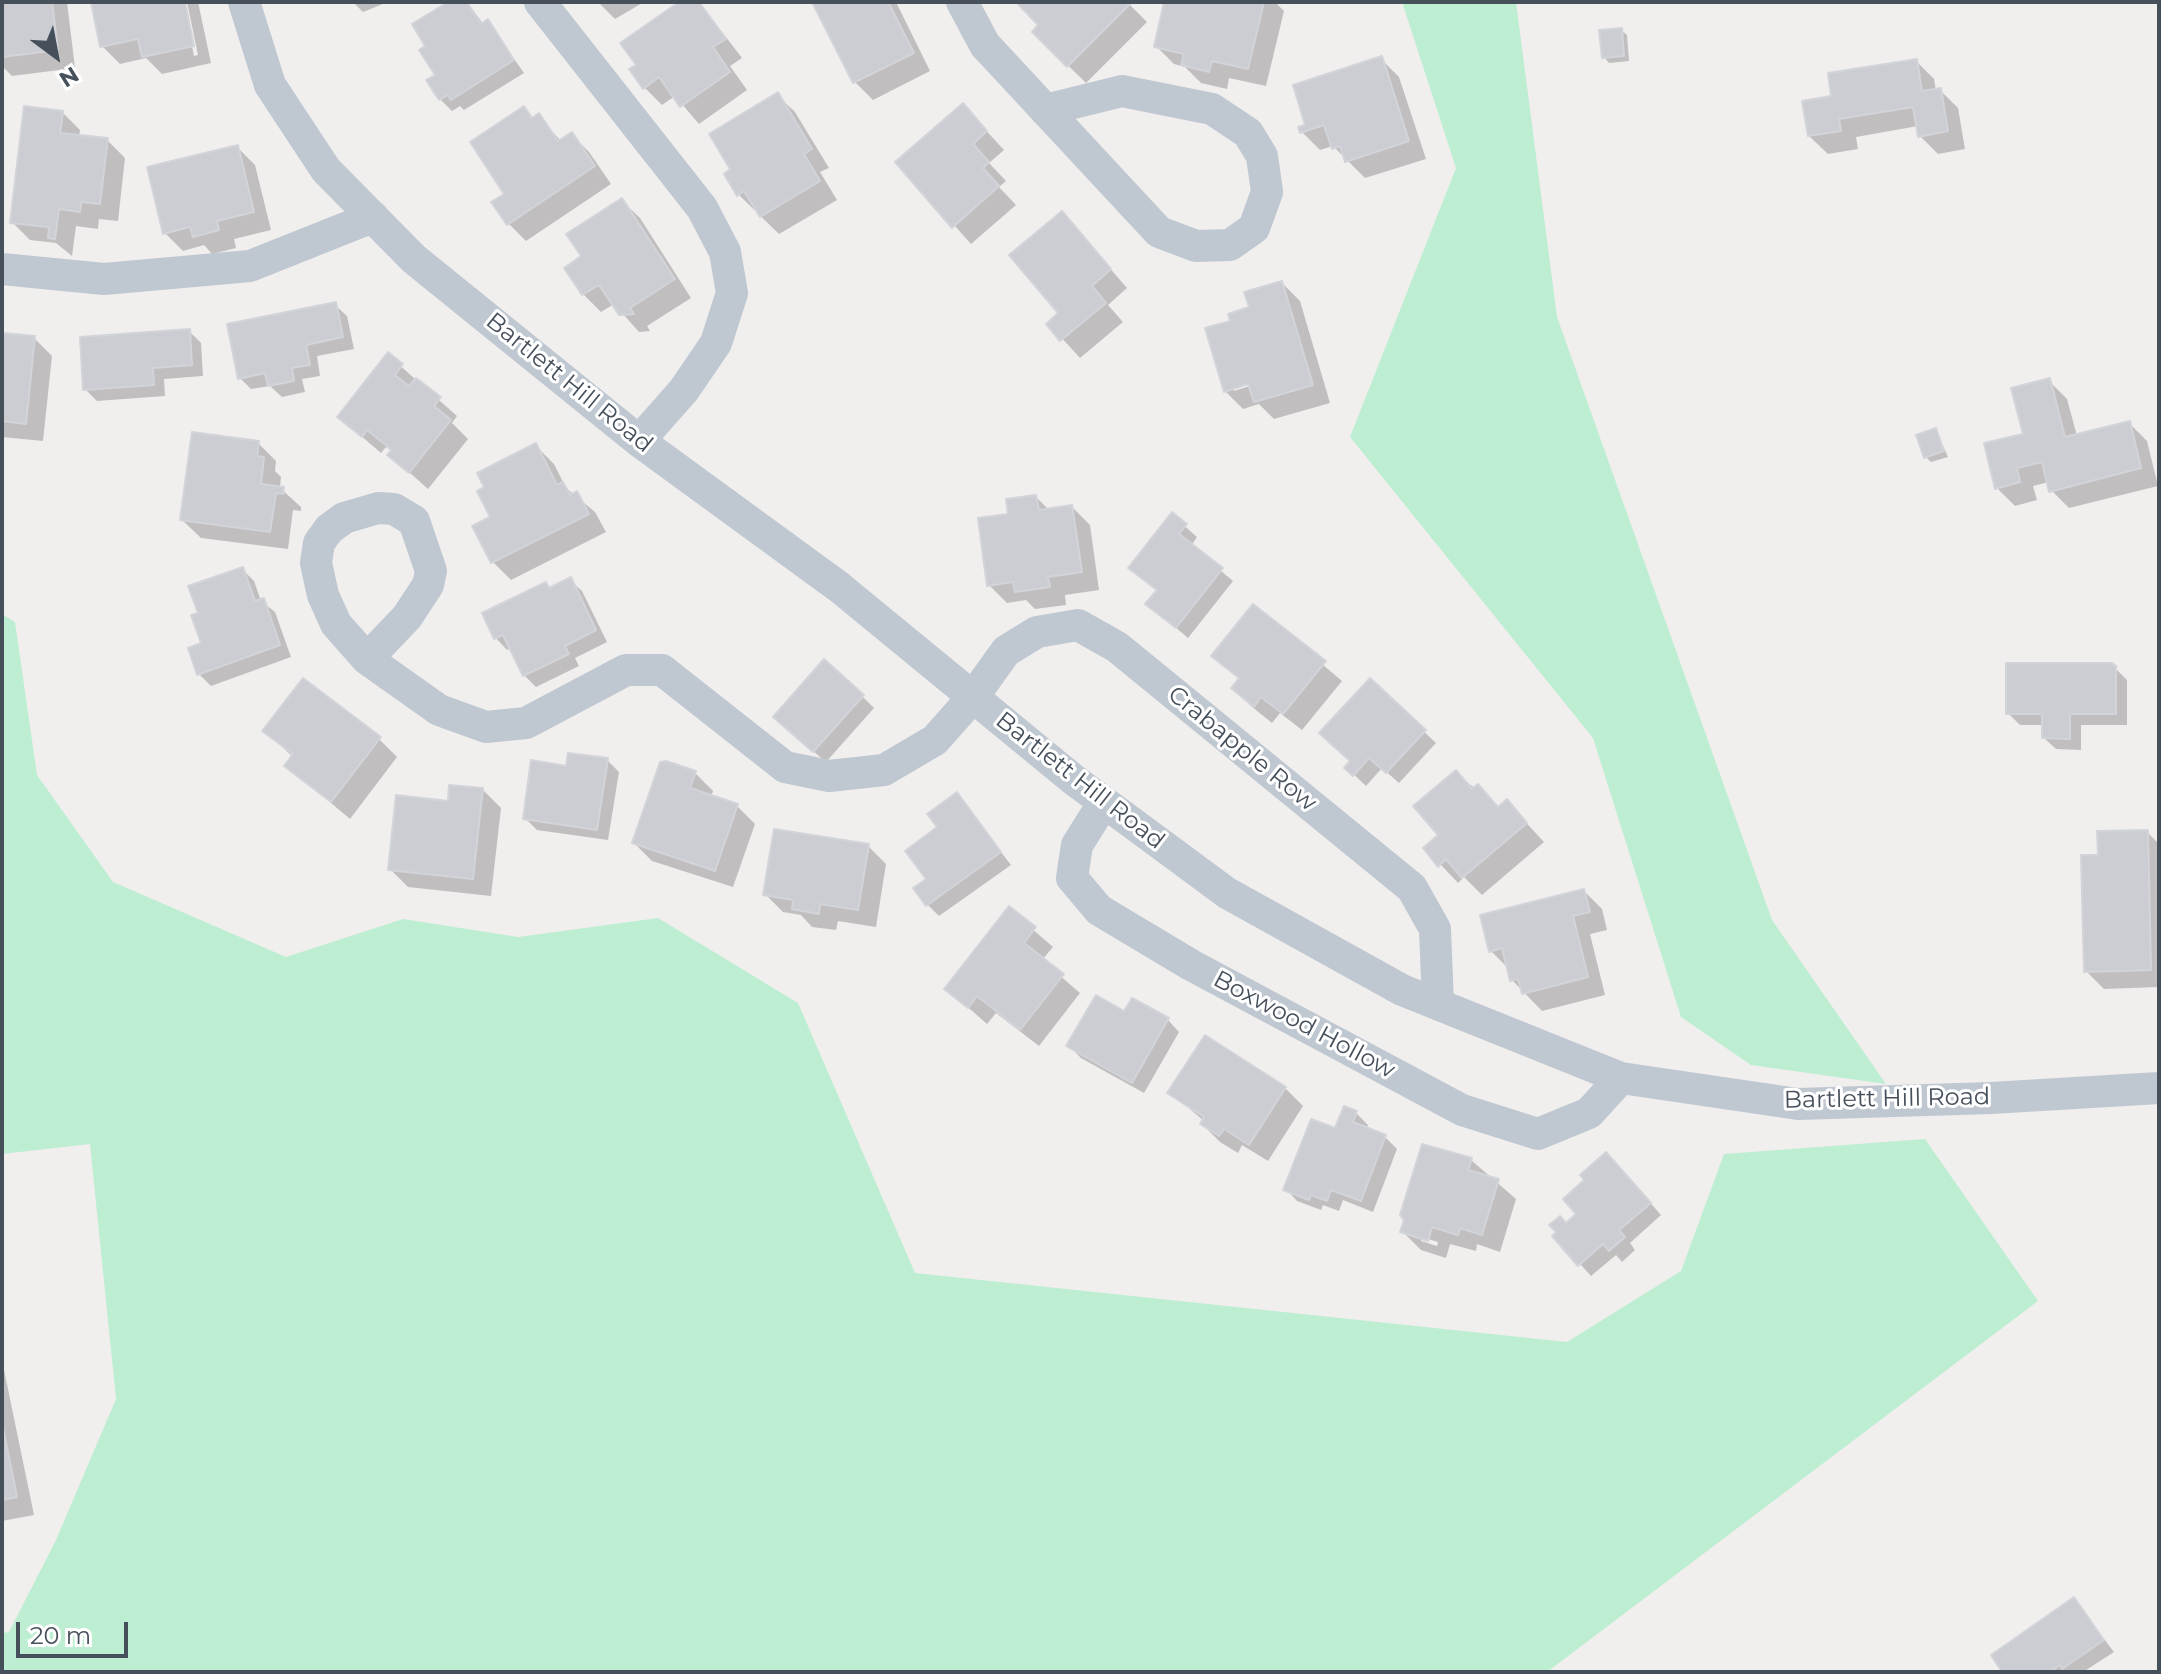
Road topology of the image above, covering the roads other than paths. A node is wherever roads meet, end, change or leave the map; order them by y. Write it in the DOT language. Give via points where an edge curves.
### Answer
graph roads {
  1 [pos="244,2"];
  2 [pos="540,2"];
  3 [pos="962,2"];
  4 [pos="1045,110"];
  5 [pos="373,217"];
  6 [pos="2,269"];
  7 [pos="639,441"];
  8 [pos="367,659"];
  9 [pos="973,697"];
  10 [pos="1104,802"];
  11 [pos="1438,1004"];
  12 [pos="1621,1078"];
  13 [pos="2159,1088"];
  1 -- 5 [label="street, Bartlett Hill Road" via="270,85 326,170"];
  2 -- 7 [label="street" via="702,208 725,252 732,293 716,343"];
  3 -- 4 [label="street" via="985,45"];
  4 -- 4 [label="street" via="1159,232 1196,246 1230,245 1254,228 1267,192 1262,156 1248,133 1212,109 1122,91"];
  5 -- 6 [label="street" via="250,266 104,279"];
  5 -- 7 [label="street, Bartlett Hill Road" via="414,259"];
  7 -- 9 [label="street, Bartlett Hill Road" via="839,587"];
  8 -- 8 [label="street" via="336,624 323,595 316,563 319,543 344,518 394,509 414,521 431,571 407,617"];
  8 -- 9 [label="street, Crabapple Row" via="439,710 486,727 526,723 626,670 662,670 785,767 829,776 884,770 935,740"];
  9 -- 10 [label="street, Bartlett Hill Road"];
  9 -- 11 [label="street, Crabapple Row" via="1006,651 1037,632 1078,625 1117,647 1412,888 1435,929"];
  10 -- 11 [label="street, Bartlett Hill Road" via="1227,893 1402,990"];
  10 -- 12 [label="street, Boxwood Hollow" via="1077,845 1072,878 1099,910 1462,1110 1538,1134 1589,1113"];
  11 -- 12 [label="street, Bartlett Hill Road"];
  12 -- 13 [label="street, Bartlett Hill Road" via="1798,1104"];
}
